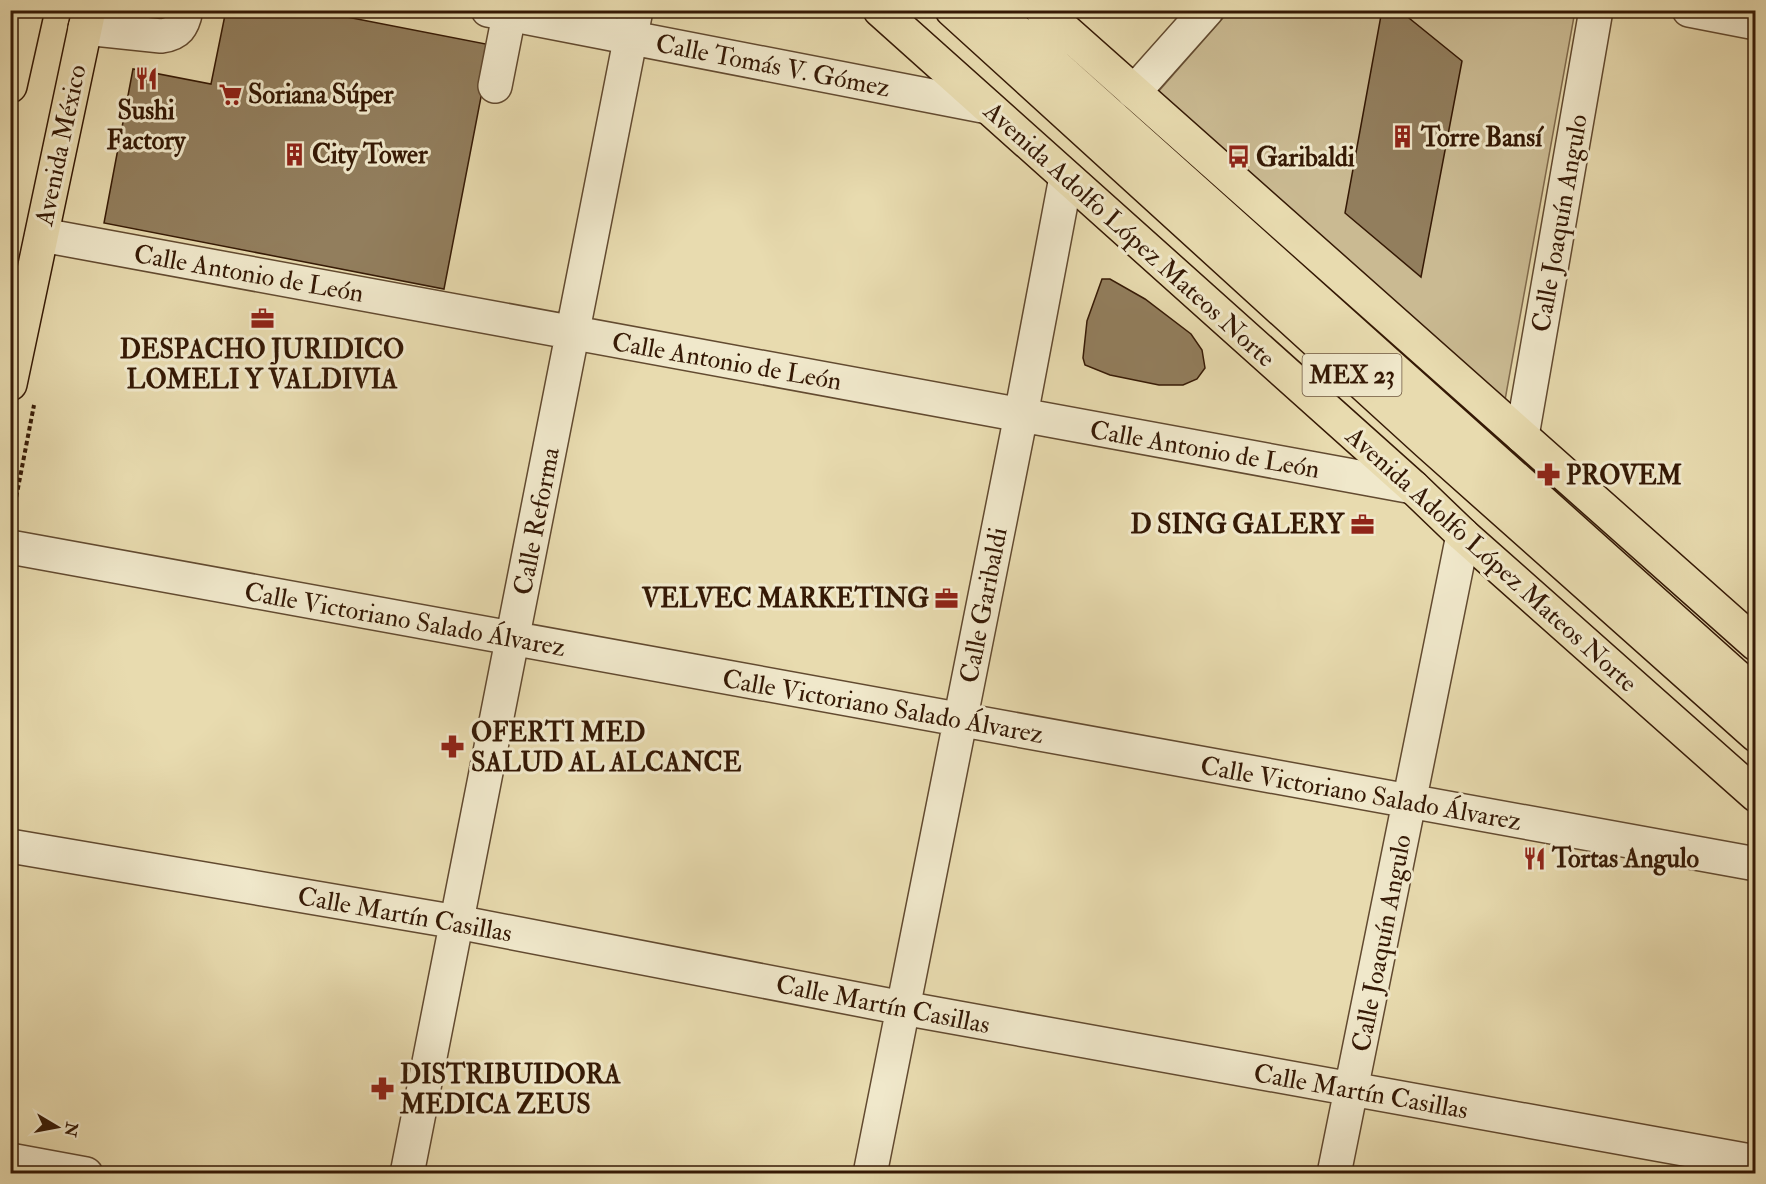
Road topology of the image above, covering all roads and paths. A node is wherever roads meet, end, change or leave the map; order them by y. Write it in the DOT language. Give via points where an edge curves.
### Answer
graph roads {
  1 [pos="27,10"];
  2 [pos="186,10"];
  3 [pos="880,10"];
  4 [pos="951,10"];
  5 [pos="993,10"];
  6 [pos="1042,10"];
  7 [pos="1207,10"];
  8 [pos="1596,10"];
  9 [pos="1689,10"];
  10 [pos="499,13"];
  11 [pos="87,19"];
  12 [pos="1755,22"];
  13 [pos="634,24"];
  14 [pos="495,86"];
  15 [pos="10,87"];
  16 [pos="1134,92"];
  17 [pos="988,107"];
  18 [pos="1066,177"];
  19 [pos="42,235"];
  20 [pos="1260,249"];
  21 [pos="573,333"];
  22 [pos="1437,361"];
  23 [pos="10,384"];
  24 [pos="1022,415"];
  25 [pos="1522,436"];
  26 [pos="1428,443"];
  27 [pos="1413,487"];
  28 [pos="1463,536"];
  29 [pos="10,547"];
  30 [pos="513,639"];
  31 [pos="1587,644"];
  32 [pos="1755,644"];
  33 [pos="1755,694"];
  34 [pos="960,720"];
  35 [pos="1755,735"];
  36 [pos="1755,795"];
  37 [pos="1410,801"];
  38 [pos="10,846"];
  39 [pos="1755,864"];
  40 [pos="457,922"];
  41 [pos="903,1008"];
  42 [pos="1352,1089"];
  43 [pos="10,1160"];
  44 [pos="1755,1162"];
  45 [pos="86,1173"];
  46 [pos="407,1173"];
  47 [pos="870,1173"];
  48 [pos="1334,1173"];
  1 -- 15 [label="main road"];
  2 -- 11 [label="street" via="180,29 161,36"];
  3 -- 17 [label="main road, Avenida Adolfo López Mateos Norte"];
  4 -- 26 [label="main road, Avenida Adolfo López Mateos Norte / MEX 23"];
  5 -- 20 [label="main road, MEX 23"];
  6 -- 16 [label="main road"];
  7 -- 16 [label="street"];
  8 -- 25 [label="street, Calle Joaquín Angulo"];
  9 -- 12 [label="street"];
  10 -- 13 [label="street, Calle Tomás V. Gómez"];
  10 -- 14 [label="street"];
  11 -- 19 [label="main road, Avenida México"];
  13 -- 17 [label="street, Calle Tomás V. Gómez"];
  13 -- 21 [label="street, Calle Reforma"];
  16 -- 22 [label="main road"];
  17 -- 18 [label="main road, Avenida Adolfo López Mateos Norte"];
  18 -- 24 [label="street, Calle Garibaldi"];
  18 -- 27 [label="main road, Avenida Adolfo López Mateos Norte"];
  19 -- 21 [label="street, Calle Antonio de León"];
  19 -- 23 [label="main road, Avenida México"];
  20 -- 22 [label="main road"];
  20 -- 33 [label="main road, MEX 23"];
  21 -- 24 [label="street, Calle Antonio de León"];
  21 -- 30 [label="street, Calle Reforma"];
  22 -- 25 [label="main road"];
  24 -- 27 [label="street, Calle Antonio de León"];
  24 -- 34 [label="street, Calle Garibaldi"];
  25 -- 32 [label="main road"];
  26 -- 31 [label="main road"];
  26 -- 35 [label="main road, Avenida Adolfo López Mateos Norte / MEX 23"];
  27 -- 28 [label="main road, Avenida Adolfo López Mateos Norte"];
  28 -- 31 [label="main road, Avenida Adolfo López Mateos Norte"];
  28 -- 37 [label="street, Calle Joaquín Angulo"];
  29 -- 30 [label="street, Calle Victoriano Salado Álvarez"];
  30 -- 34 [label="street, Calle Victoriano Salado Álvarez"];
  30 -- 40 [label="street, Calle Reforma"];
  31 -- 36 [label="main road, Avenida Adolfo López Mateos Norte"];
  34 -- 37 [label="street, Calle Victoriano Salado Álvarez"];
  34 -- 41 [label="street, Calle Garibaldi"];
  37 -- 39 [label="street, Calle Victoriano Salado Álvarez"];
  37 -- 42 [label="street, Calle Joaquín Angulo"];
  38 -- 40 [label="street, Calle Martín Casillas"];
  40 -- 41 [label="street, Calle Martín Casillas"];
  40 -- 46 [label="street, Calle Reforma"];
  41 -- 42 [label="street, Calle Martín Casillas"];
  41 -- 47 [label="street, Calle Garibaldi"];
  42 -- 44 [label="street, Calle Martín Casillas"];
  42 -- 48 [label="street, Calle Joaquín Angulo"];
  43 -- 45 [label="street"];
}
